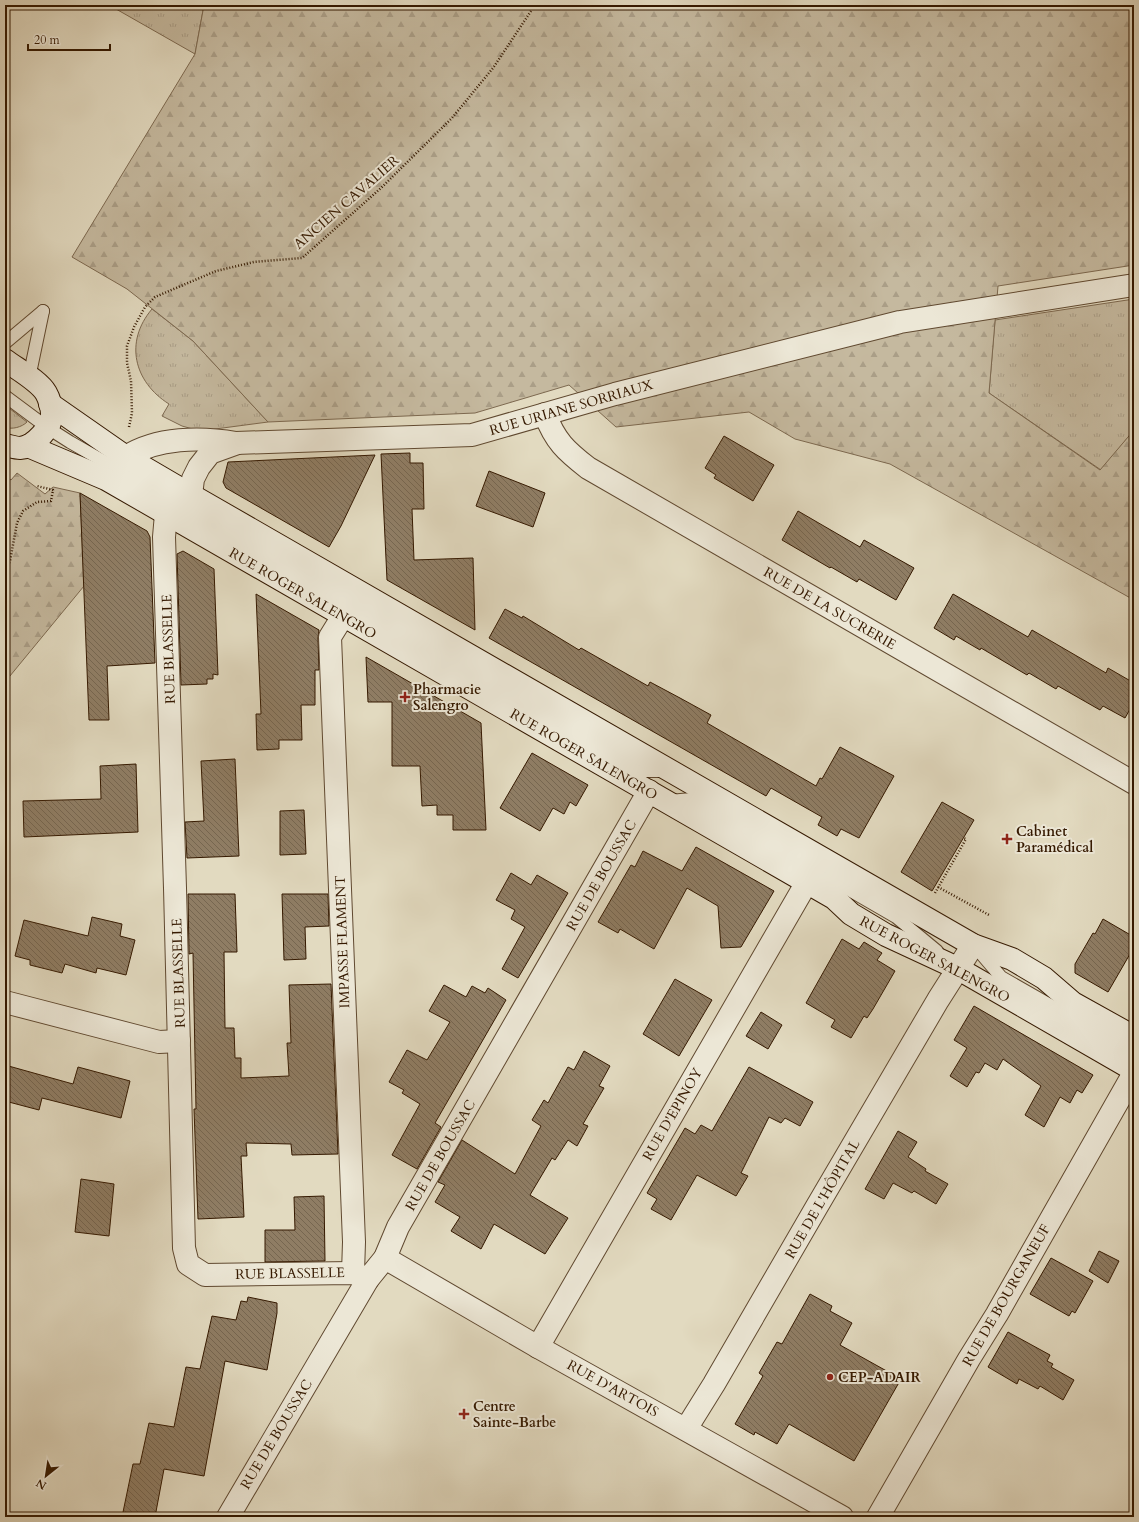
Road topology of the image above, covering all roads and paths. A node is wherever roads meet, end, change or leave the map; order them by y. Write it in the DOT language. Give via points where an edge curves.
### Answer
graph roads {
  1 [pos="534,5"];
  2 [pos="1134,285"];
  3 [pos="5,343"];
  4 [pos="5,360"];
  5 [pos="29,378"];
  6 [pos="5,396"];
  7 [pos="50,404"];
  8 [pos="545,414"];
  9 [pos="48,428"];
  10 [pos="128,432"];
  11 [pos="236,443"];
  12 [pos="5,445"];
  13 [pos="28,446"];
  14 [pos="126,457"];
  15 [pos="37,486"];
  16 [pos="191,495"];
  17 [pos="166,514"];
  18 [pos="5,571"];
  19 [pos="343,616"];
  20 [pos="669,770"];
  21 [pos="1134,784"];
  22 [pos="658,796"];
  23 [pos="963,838"];
  24 [pos="807,882"];
  25 [pos="938,887"];
  26 [pos="935,893"];
  27 [pos="989,915"];
  28 [pos="973,945"];
  29 [pos="958,968"];
  30 [pos="5,1002"];
  31 [pos="1134,1037"];
  32 [pos="180,1041"];
  33 [pos="1134,1053"];
  34 [pos="1134,1071"];
  35 [pos="385,1258"];
  36 [pos="361,1276"];
  37 [pos="538,1347"];
  38 [pos="686,1429"];
  39 [pos="228,1517"];
  40 [pos="842,1517"];
  41 [pos="878,1517"];
  1 -- 10 [label="path, ANCIEN CAVALIER" via="493,68 452,118 381,188 302,258 254,262 216,271 155,297 145,307 127,346 132,413"];
  2 -- 8 [label="street, RUE URIANE SORRIAUX" via="900,322"];
  3 -- 5 [label="lane" via="43,311"];
  4 -- 5 [label="street"];
  5 -- 7 [label="street" via="46,393"];
  6 -- 9 [label="lane"];
  7 -- 9 [label="street" via="52,414"];
  7 -- 14 [label="street, RUE ROGER SALENGRO"];
  8 -- 11 [label="street, RUE URIANE SORRIAUX" via="472,435"];
  8 -- 21 [label="street, RUE DE LA SUCRERIE" via="551,429 568,452 588,468"];
  9 -- 13 [label="street"];
  9 -- 20 [label="lane" via="644,771"];
  11 -- 14 [label="street, RUE URIANE SORRIAUX" via="214,439 162,442 138,449"];
  11 -- 16 [label="street, RUE URIANE SORRIAUX" via="210,453 193,479"];
  12 -- 13 [label="street" via="21,448"];
  13 -- 17 [label="street, RUE ROGER SALENGRO" via="106,479"];
  14 -- 16 [label="street, RUE ROGER SALENGRO"];
  15 -- 18 [label="path" via="53,490 51,501 37,502 20,517 10,561"];
  16 -- 20 [label="street, RUE ROGER SALENGRO"];
  17 -- 19 [label="street, RUE ROGER SALENGRO"];
  17 -- 32 [label="street, RUE BLASSELLE" via="164,537"];
  19 -- 22 [label="street, RUE ROGER SALENGRO"];
  19 -- 36 [label="street, IMPASSE FLAMENT" via="330,637 354,1242"];
  20 -- 28 [label="street, RUE ROGER SALENGRO"];
  22 -- 24 [label="street, RUE ROGER SALENGRO"];
  22 -- 29 [label="lane" via="692,799 896,917"];
  22 -- 35 [label="street, RUE DE BOUSSAC" via="398,1227"];
  23 -- 25 [label="path" via="966,839"];
  24 -- 29 [label="street, RUE ROGER SALENGRO" via="881,932"];
  24 -- 37 [label="street, RUE D'EPINOY"];
  25 -- 26 [label="path"];
  25 -- 27 [label="path"];
  28 -- 29 [label="street, RUE DE L'HÔPITAL"];
  28 -- 31 [label="street, RUE ROGER SALENGRO" via="1012,959 1044,978 1073,1002"];
  28 -- 33 [label="lane" via="1001,977"];
  29 -- 34 [label="street, RUE ROGER SALENGRO"];
  29 -- 38 [label="street, RUE DE L'HÔPITAL"];
  30 -- 32 [label="street" via="159,1042"];
  32 -- 36 [label="street, RUE BLASSELLE" via="184,1248 188,1264 204,1274"];
  34 -- 41 [label="street, RUE DE BOURGANEUF" via="997,1314"];
  35 -- 36 [label="street, RUE DE BOUSSAC"];
  35 -- 37 [label="street, RUE D'ARTOIS"];
  36 -- 39 [label="street, RUE DE BOUSSAC"];
  37 -- 38 [label="street, RUE D'ARTOIS"];
  38 -- 40 [label="street, RUE D'ARTOIS"];
}
